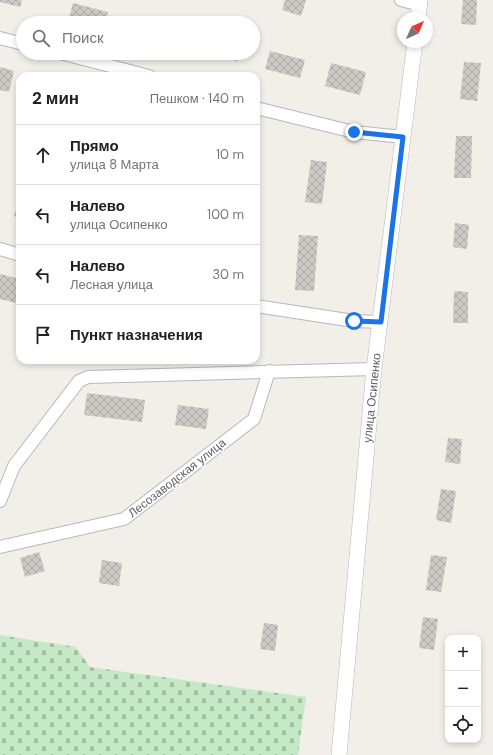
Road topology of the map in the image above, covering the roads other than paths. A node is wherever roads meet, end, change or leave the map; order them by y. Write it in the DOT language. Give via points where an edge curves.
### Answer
graph roads {
  1 [pos="401,0"];
  2 [pos="419,8"];
  3 [pos="0,38"];
  4 [pos="16,42"];
  5 [pos="414,48"];
  6 [pos="87,60"];
  7 [pos="134,72"];
  8 [pos="260,109"];
  9 [pos="403,137"];
  10 [pos="0,249"];
  11 [pos="16,253"];
  12 [pos="260,307"];
  13 [pos="381,322"];
  14 [pos="374,369"];
  15 [pos="269,371"];
  16 [pos="0,501"];
  17 [pos="0,547"];
  18 [pos="339,755"];
  1 -- 2 [label="street"];
  3 -- 4 [label="street"];
  5 -- 9 [label="street, улица Осипенко"];
  6 -- 7 [label="street"];
  8 -- 9 [label="street" via="354,132"];
  9 -- 13 [label="street, улица Осипенко"];
  10 -- 11 [label="street"];
  12 -- 13 [label="street" via="354,321"];
  13 -- 14 [label="street, улица Осипенко"];
  14 -- 15 [label="street"];
  14 -- 18 [label="street, улица Осипенко"];
  15 -- 16 [label="street" via="88,377 79,381 14,466"];
  15 -- 17 [label="street, Лесозаводская улица" via="254,419 124,518"];
}
